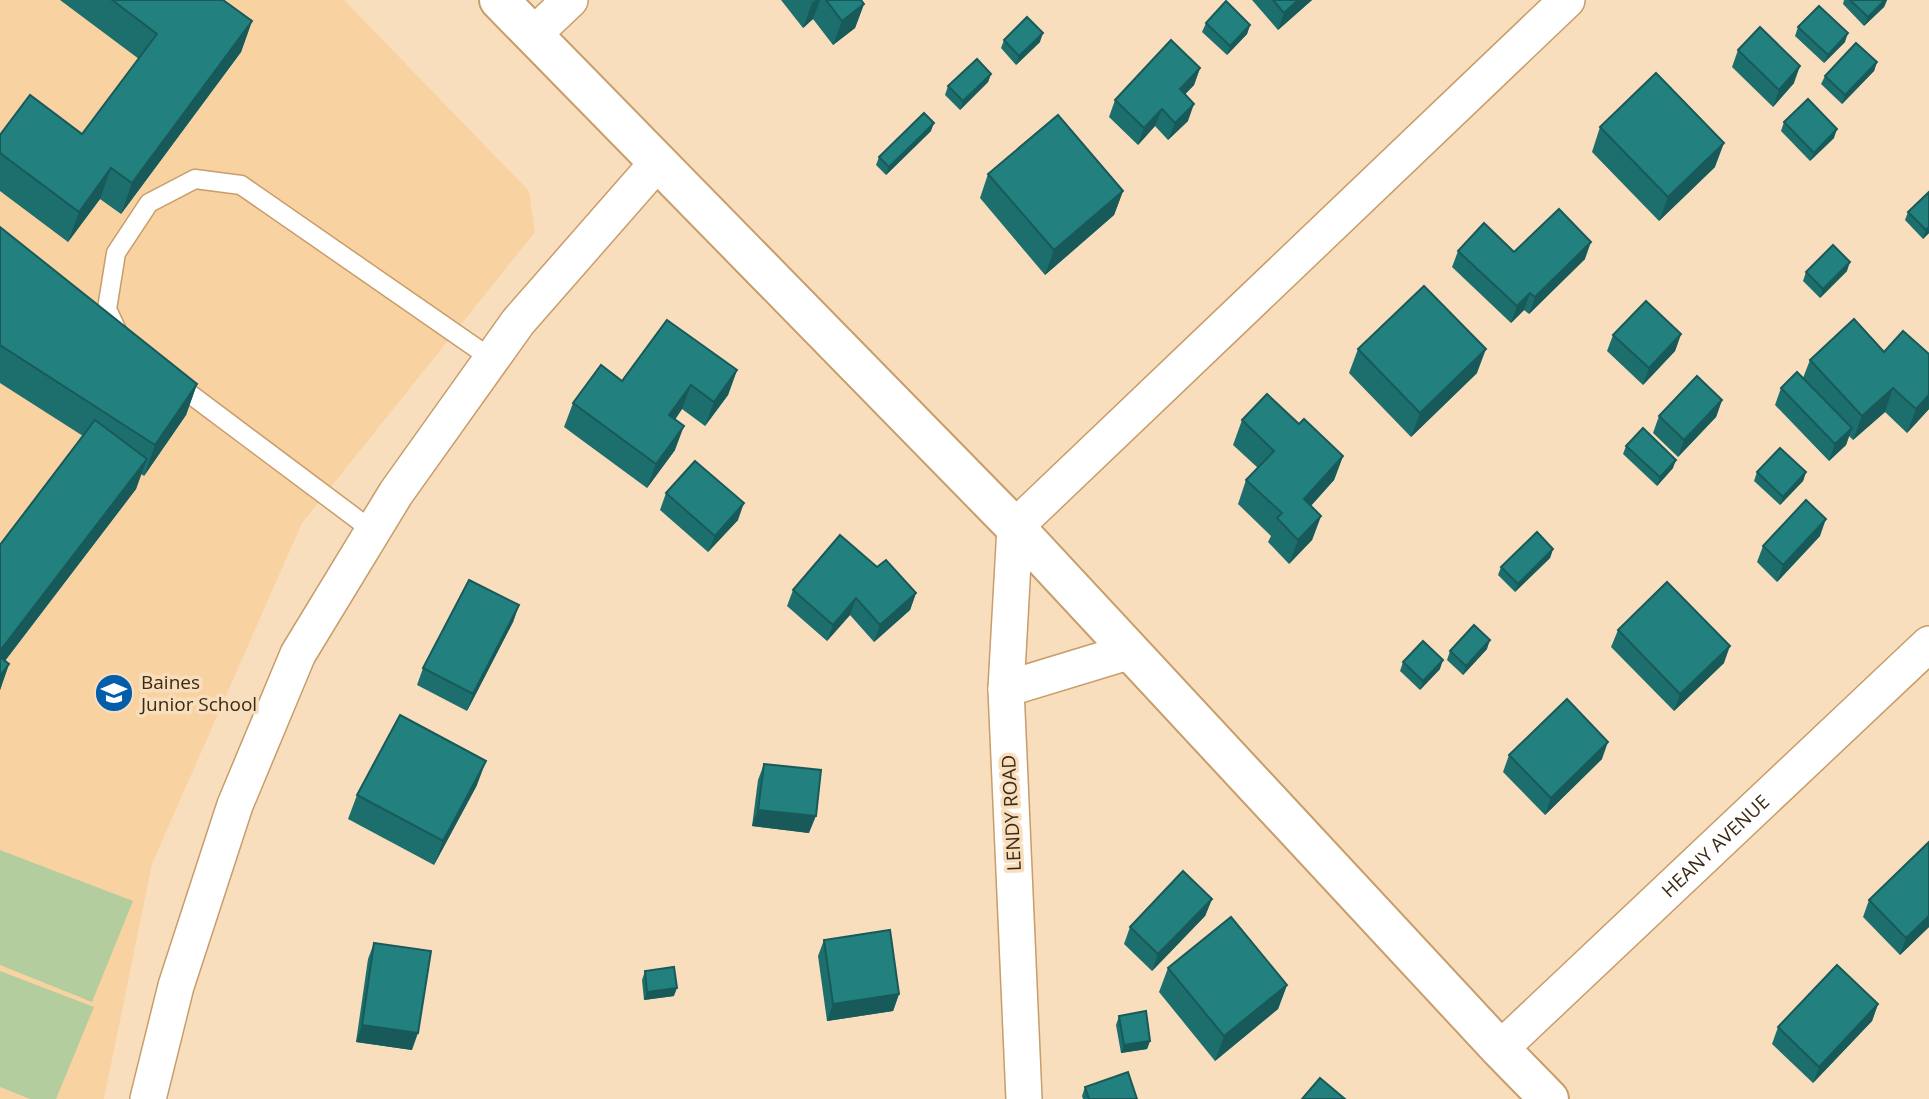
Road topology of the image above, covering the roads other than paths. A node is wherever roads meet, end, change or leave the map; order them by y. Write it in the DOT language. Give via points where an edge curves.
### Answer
graph roads {
  1 [pos="499,0"];
  2 [pos="570,0"];
  3 [pos="1567,0"];
  4 [pos="533,35"];
  5 [pos="658,162"];
  6 [pos="135,353"];
  7 [pos="492,359"];
  8 [pos="156,369"];
  9 [pos="1015,527"];
  10 [pos="373,531"];
  11 [pos="1929,644"];
  12 [pos="1131,651"];
  13 [pos="1006,689"];
  14 [pos="1500,1049"];
  15 [pos="148,1099"];
  16 [pos="1024,1099"];
  17 [pos="1549,1099"];
  1 -- 4 [label="street"];
  2 -- 4 [label="street"];
  3 -- 9 [label="street"];
  4 -- 5 [label="street"];
  5 -- 7 [label="street" via="518,322"];
  5 -- 9 [label="street"];
  6 -- 7 [label="lane" via="124,345 107,309 116,253 149,203 195,178 241,185"];
  7 -- 10 [label="street"];
  8 -- 10 [label="lane"];
  9 -- 12 [label="street"];
  9 -- 13 [label="street, LENDY ROAD"];
  10 -- 15 [label="street" via="298,654 235,805 176,986"];
  11 -- 14 [label="street, HEANY AVENUE"];
  12 -- 13 [label="street"];
  12 -- 14 [label="street"];
  13 -- 16 [label="street, LENDY ROAD"];
  14 -- 17 [label="street"];
}
